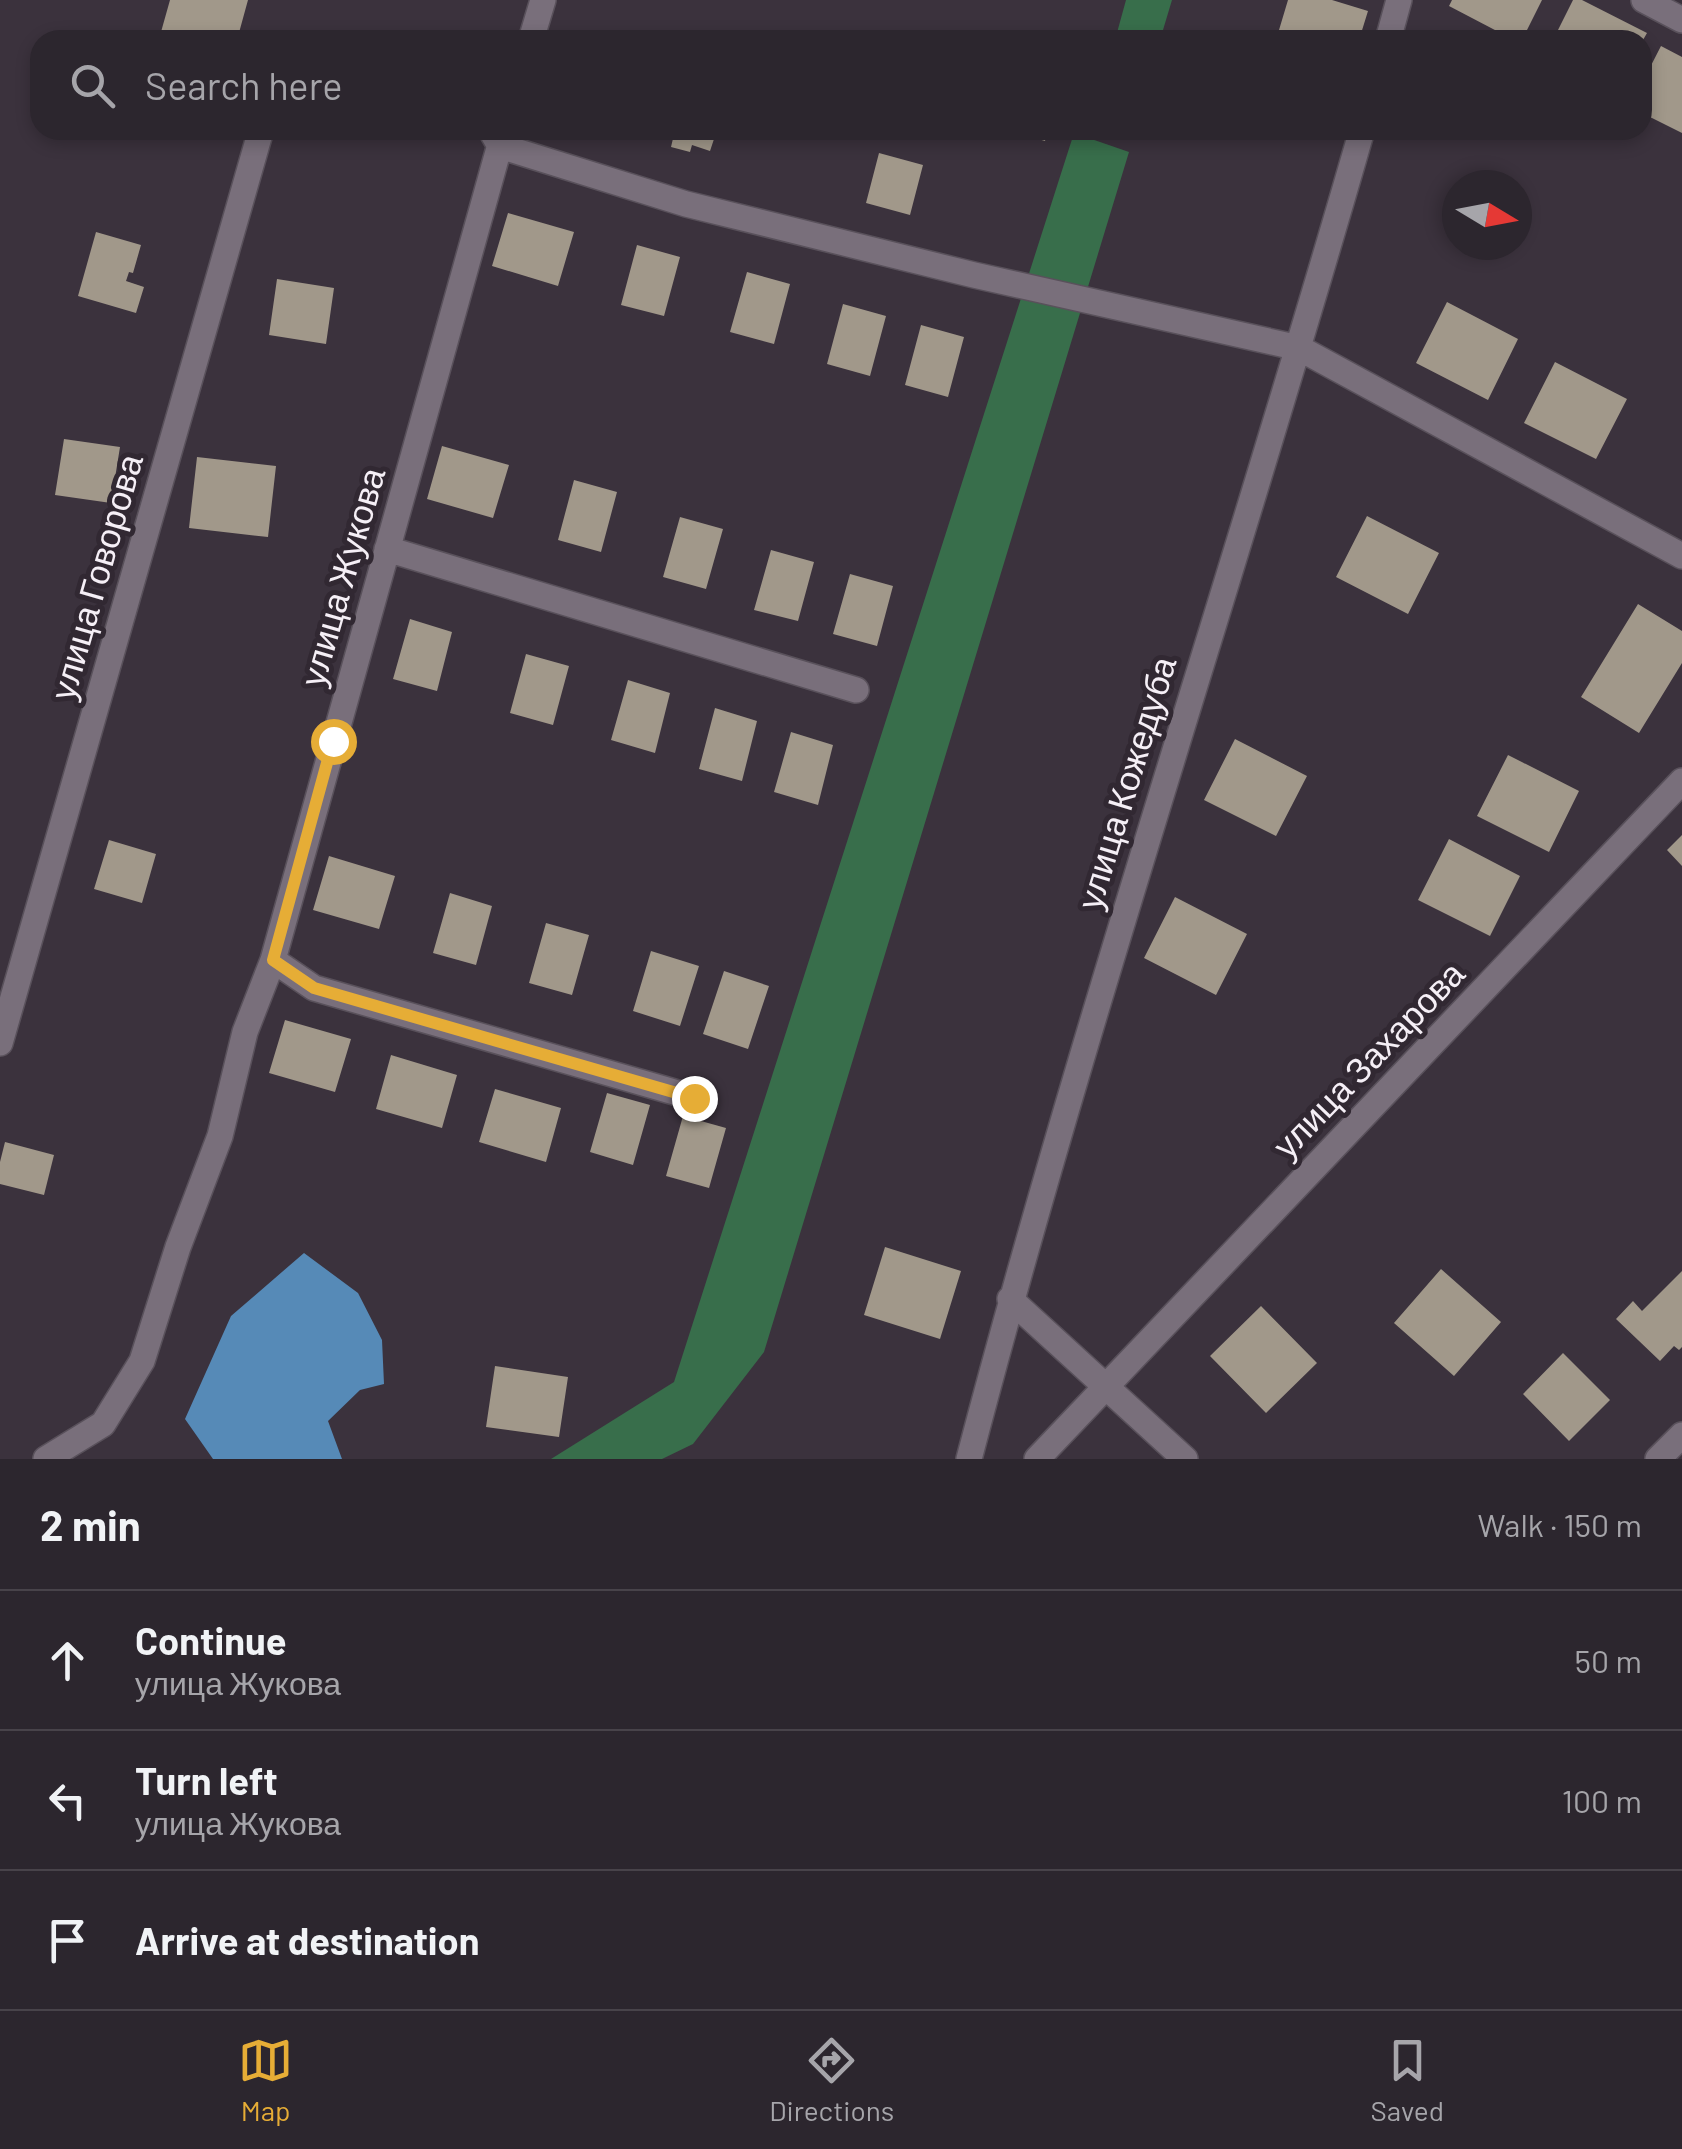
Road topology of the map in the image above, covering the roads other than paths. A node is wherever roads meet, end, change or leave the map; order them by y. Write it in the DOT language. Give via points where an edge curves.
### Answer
graph roads {
  1 [pos="544,0"];
  2 [pos="1400,0"];
  3 [pos="1644,0"];
  4 [pos="1682,20"];
  5 [pos="535,30"];
  6 [pos="1391,30"];
  7 [pos="258,140"];
  8 [pos="497,140"];
  9 [pos="512,140"];
  10 [pos="1359,140"];
  11 [pos="1300,348"];
  12 [pos="386,549"];
  13 [pos="1682,556"];
  14 [pos="856,690"];
  15 [pos="1682,781"];
  16 [pos="273,960"];
  17 [pos="0,1043"];
  18 [pos="694,1098"];
  19 [pos="1010,1299"];
  20 [pos="1106,1386"];
  21 [pos="1682,1435"];
  22 [pos="46,1459"];
  23 [pos="969,1459"];
  24 [pos="1037,1459"];
  25 [pos="1185,1459"];
  26 [pos="1658,1459"];
  1 -- 5 [label="street"];
  2 -- 6 [label="street"];
  3 -- 4 [label="street"];
  7 -- 17 [label="street, улица Говорова"];
  8 -- 12 [label="street, улица Жукова"];
  9 -- 11 [label="street" via="686,204"];
  10 -- 11 [label="street, улица Кожедуба"];
  11 -- 13 [label="street"];
  11 -- 19 [label="street, улица Кожедуба"];
  12 -- 14 [label="street"];
  12 -- 16 [label="street, улица Жукова"];
  15 -- 20 [label="street, улица Захарова"];
  16 -- 18 [label="street" via="314,988"];
  16 -- 22 [label="street, улица Жукова" via="142,1362 103,1424"];
  19 -- 20 [label="street"];
  19 -- 23 [label="street, улица Кожедуба"];
  20 -- 24 [label="street"];
  20 -- 25 [label="street"];
  21 -- 26 [label="street"];
}
